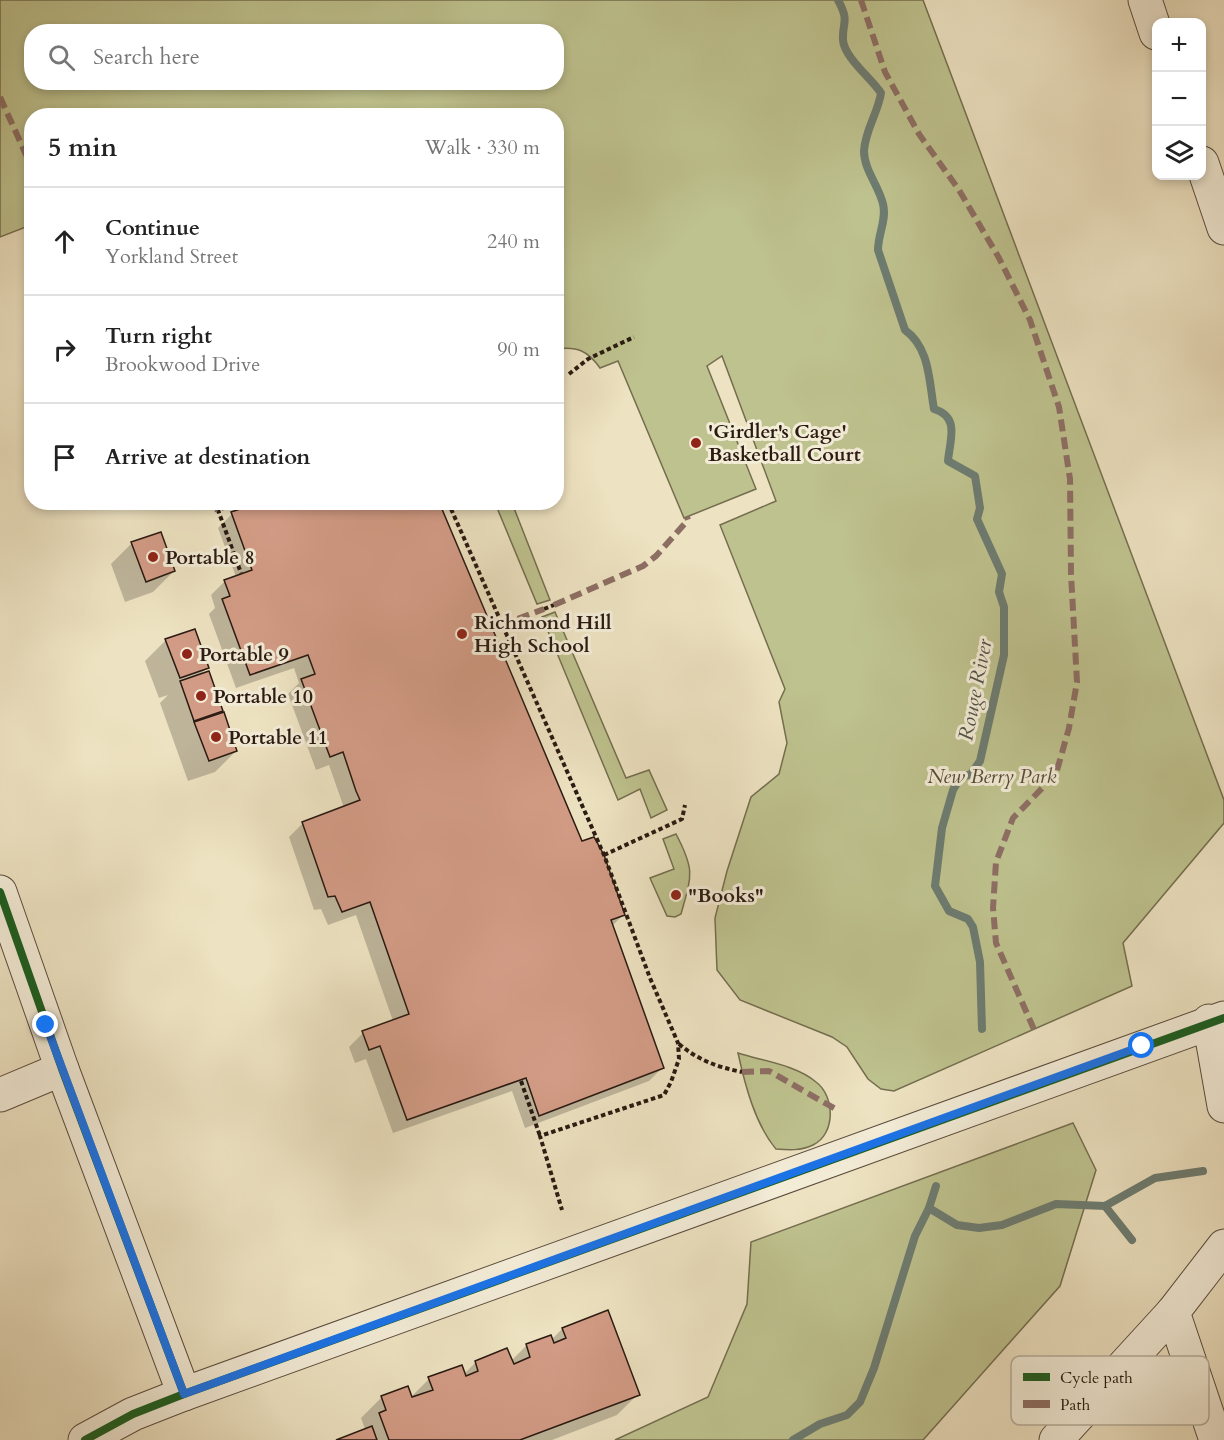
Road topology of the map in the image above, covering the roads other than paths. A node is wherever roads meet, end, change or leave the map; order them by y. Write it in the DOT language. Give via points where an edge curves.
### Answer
graph roads {
  1 [pos="1145,0"];
  2 [pos="1152,21"];
  3 [pos="1206,175"];
  4 [pos="1224,228"];
  5 [pos="0,892"];
  6 [pos="1217,1019"];
  7 [pos="62,1069"];
  8 [pos="0,1095"];
  9 [pos="1224,1106"];
  10 [pos="1224,1246"];
  11 [pos="1173,1312"];
  12 [pos="1133,1356"];
  13 [pos="1188,1356"];
  14 [pos="184,1394"];
  15 [pos="1209,1419"];
  16 [pos="1070,1425"];
  17 [pos="85,1440"];
  18 [pos="1056,1440"];
  19 [pos="1216,1440"];
  1 -- 2 [label="street"];
  3 -- 4 [label="street"];
  5 -- 7 [label="street"];
  6 -- 9 [label="street"];
  6 -- 14 [label="street"];
  7 -- 8 [label="street"];
  7 -- 14 [label="street"];
  10 -- 11 [label="street"];
  11 -- 12 [label="street"];
  11 -- 13 [label="street"];
  14 -- 17 [label="street" via="133,1414"];
  15 -- 19 [label="street"];
  16 -- 18 [label="street"];
}
